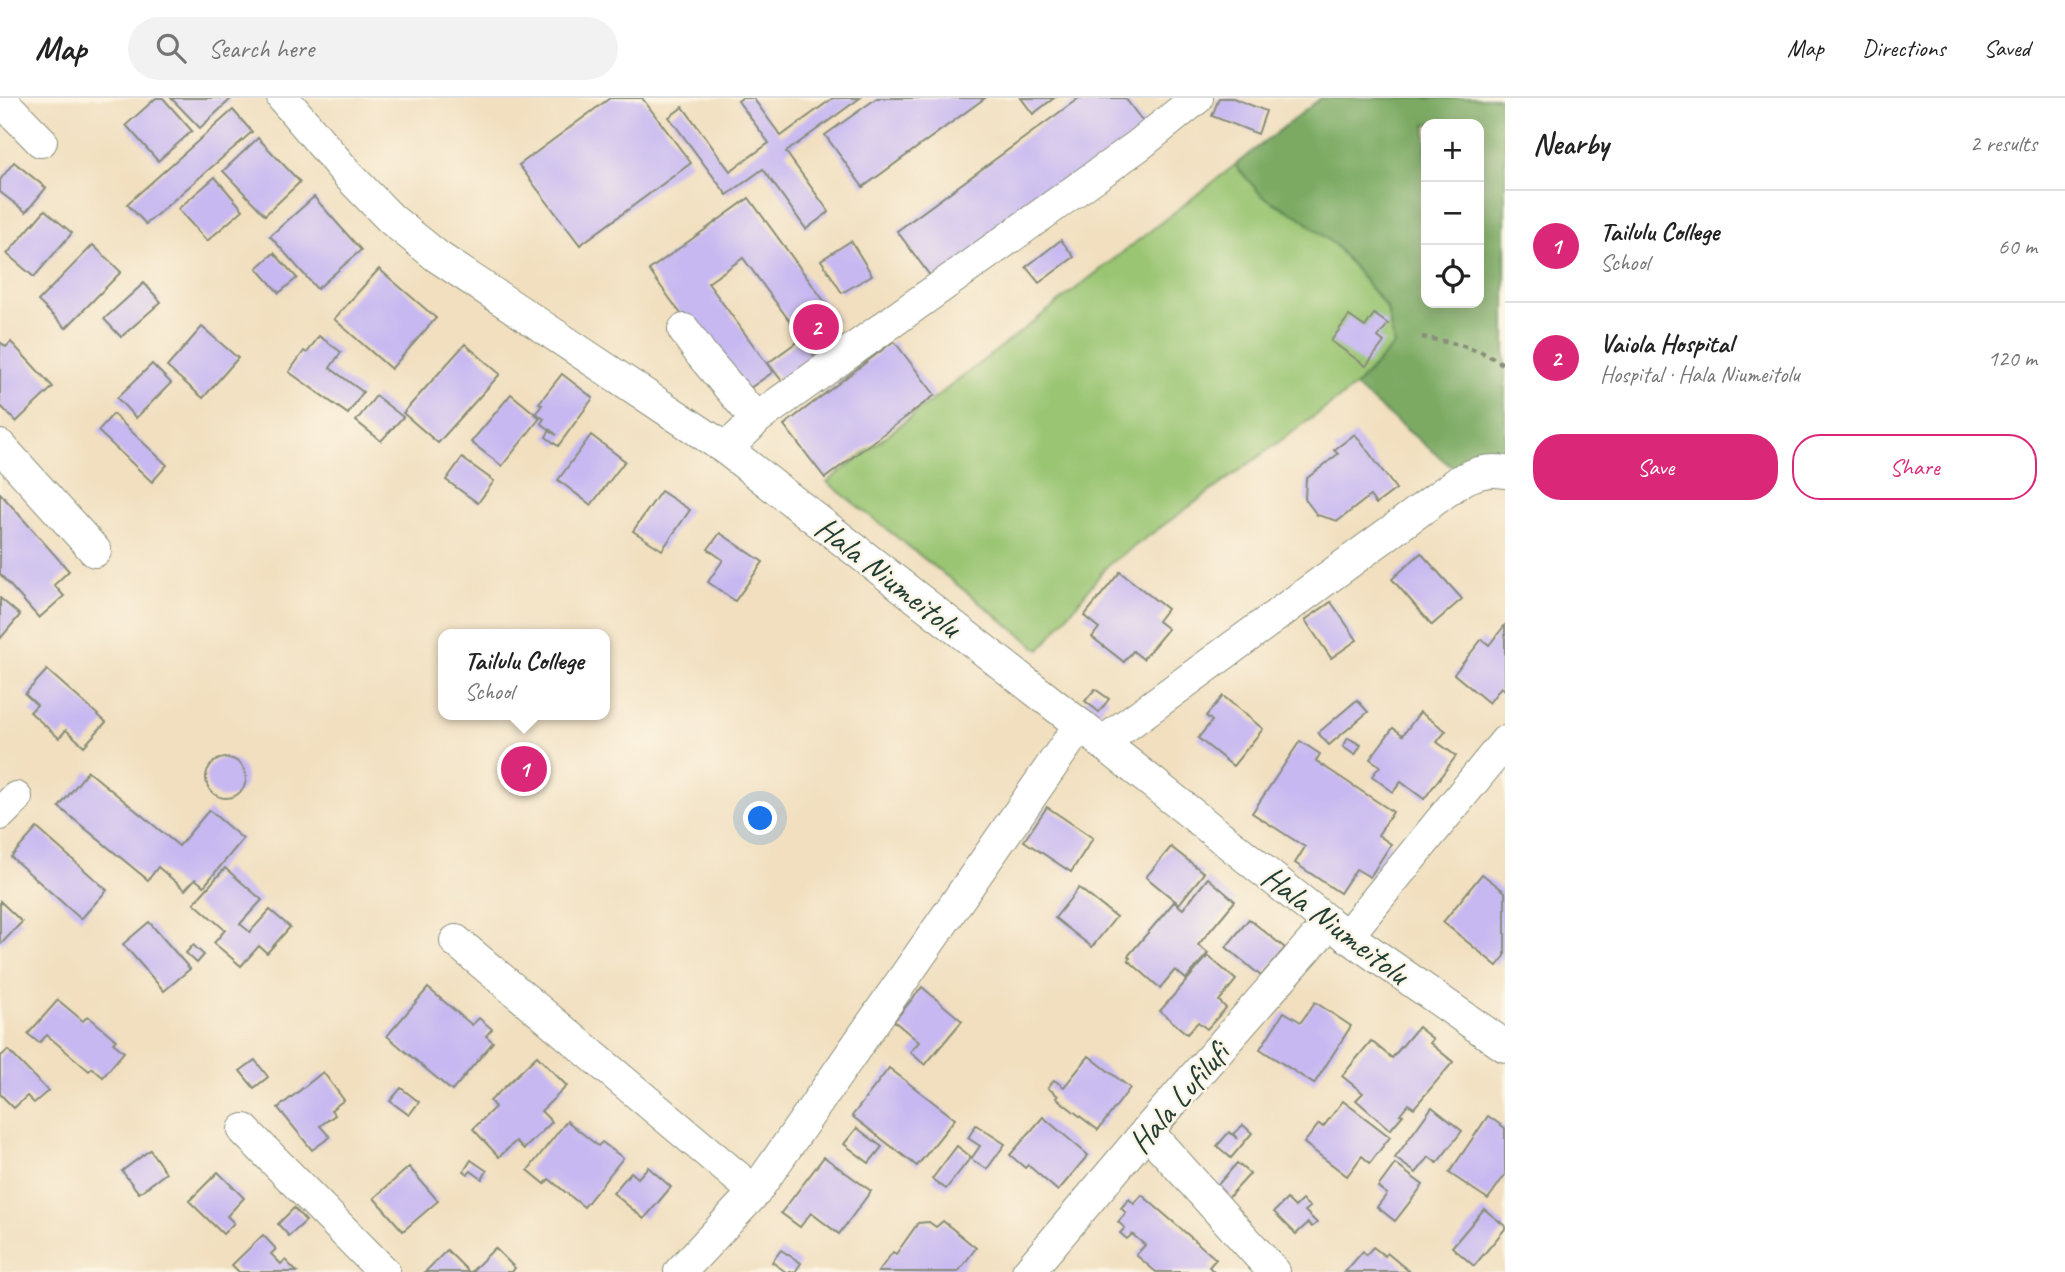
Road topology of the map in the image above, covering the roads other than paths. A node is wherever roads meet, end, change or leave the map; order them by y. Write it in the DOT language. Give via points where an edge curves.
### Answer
graph roads {
  1 [pos="283,98"];
  2 [pos="1197,98"];
  3 [pos="0,99"];
  4 [pos="41,141"];
  5 [pos="684,330"];
  6 [pos="756,419"];
  7 [pos="0,446"];
  8 [pos="726,449"];
  9 [pos="1505,472"];
  10 [pos="95,551"];
  11 [pos="1091,734"];
  12 [pos="1505,742"];
  13 [pos="1338,930"];
  14 [pos="456,941"];
  15 [pos="1505,1046"];
  16 [pos="244,1130"];
  17 [pos="1147,1131"];
  18 [pos="755,1192"];
  19 [pos="384,1272"];
  20 [pos="680,1272"];
  21 [pos="1028,1272"];
  22 [pos="1274,1272"];
  1 -- 8 [label="street, Hala Niumeitolu" via="349,176 391,219 438,257"];
  2 -- 6 [label="street" via="1139,145"];
  3 -- 4 [label="street"];
  5 -- 6 [label="street"];
  6 -- 8 [label="street"];
  7 -- 10 [label="street"];
  8 -- 11 [label="street, Hala Niumeitolu"];
  9 -- 11 [label="street" via="1486,470 1460,481"];
  11 -- 13 [label="street, Hala Niumeitolu"];
  11 -- 18 [label="street"];
  12 -- 13 [label="street, Hala Lufilufi"];
  13 -- 15 [label="street, Hala Niumeitolu"];
  13 -- 17 [label="street, Hala Lufilufi"];
  14 -- 18 [label="street"];
  16 -- 19 [label="street"];
  17 -- 21 [label="street, Hala Lufilufi"];
  17 -- 22 [label="street"];
  18 -- 20 [label="street"];
}
